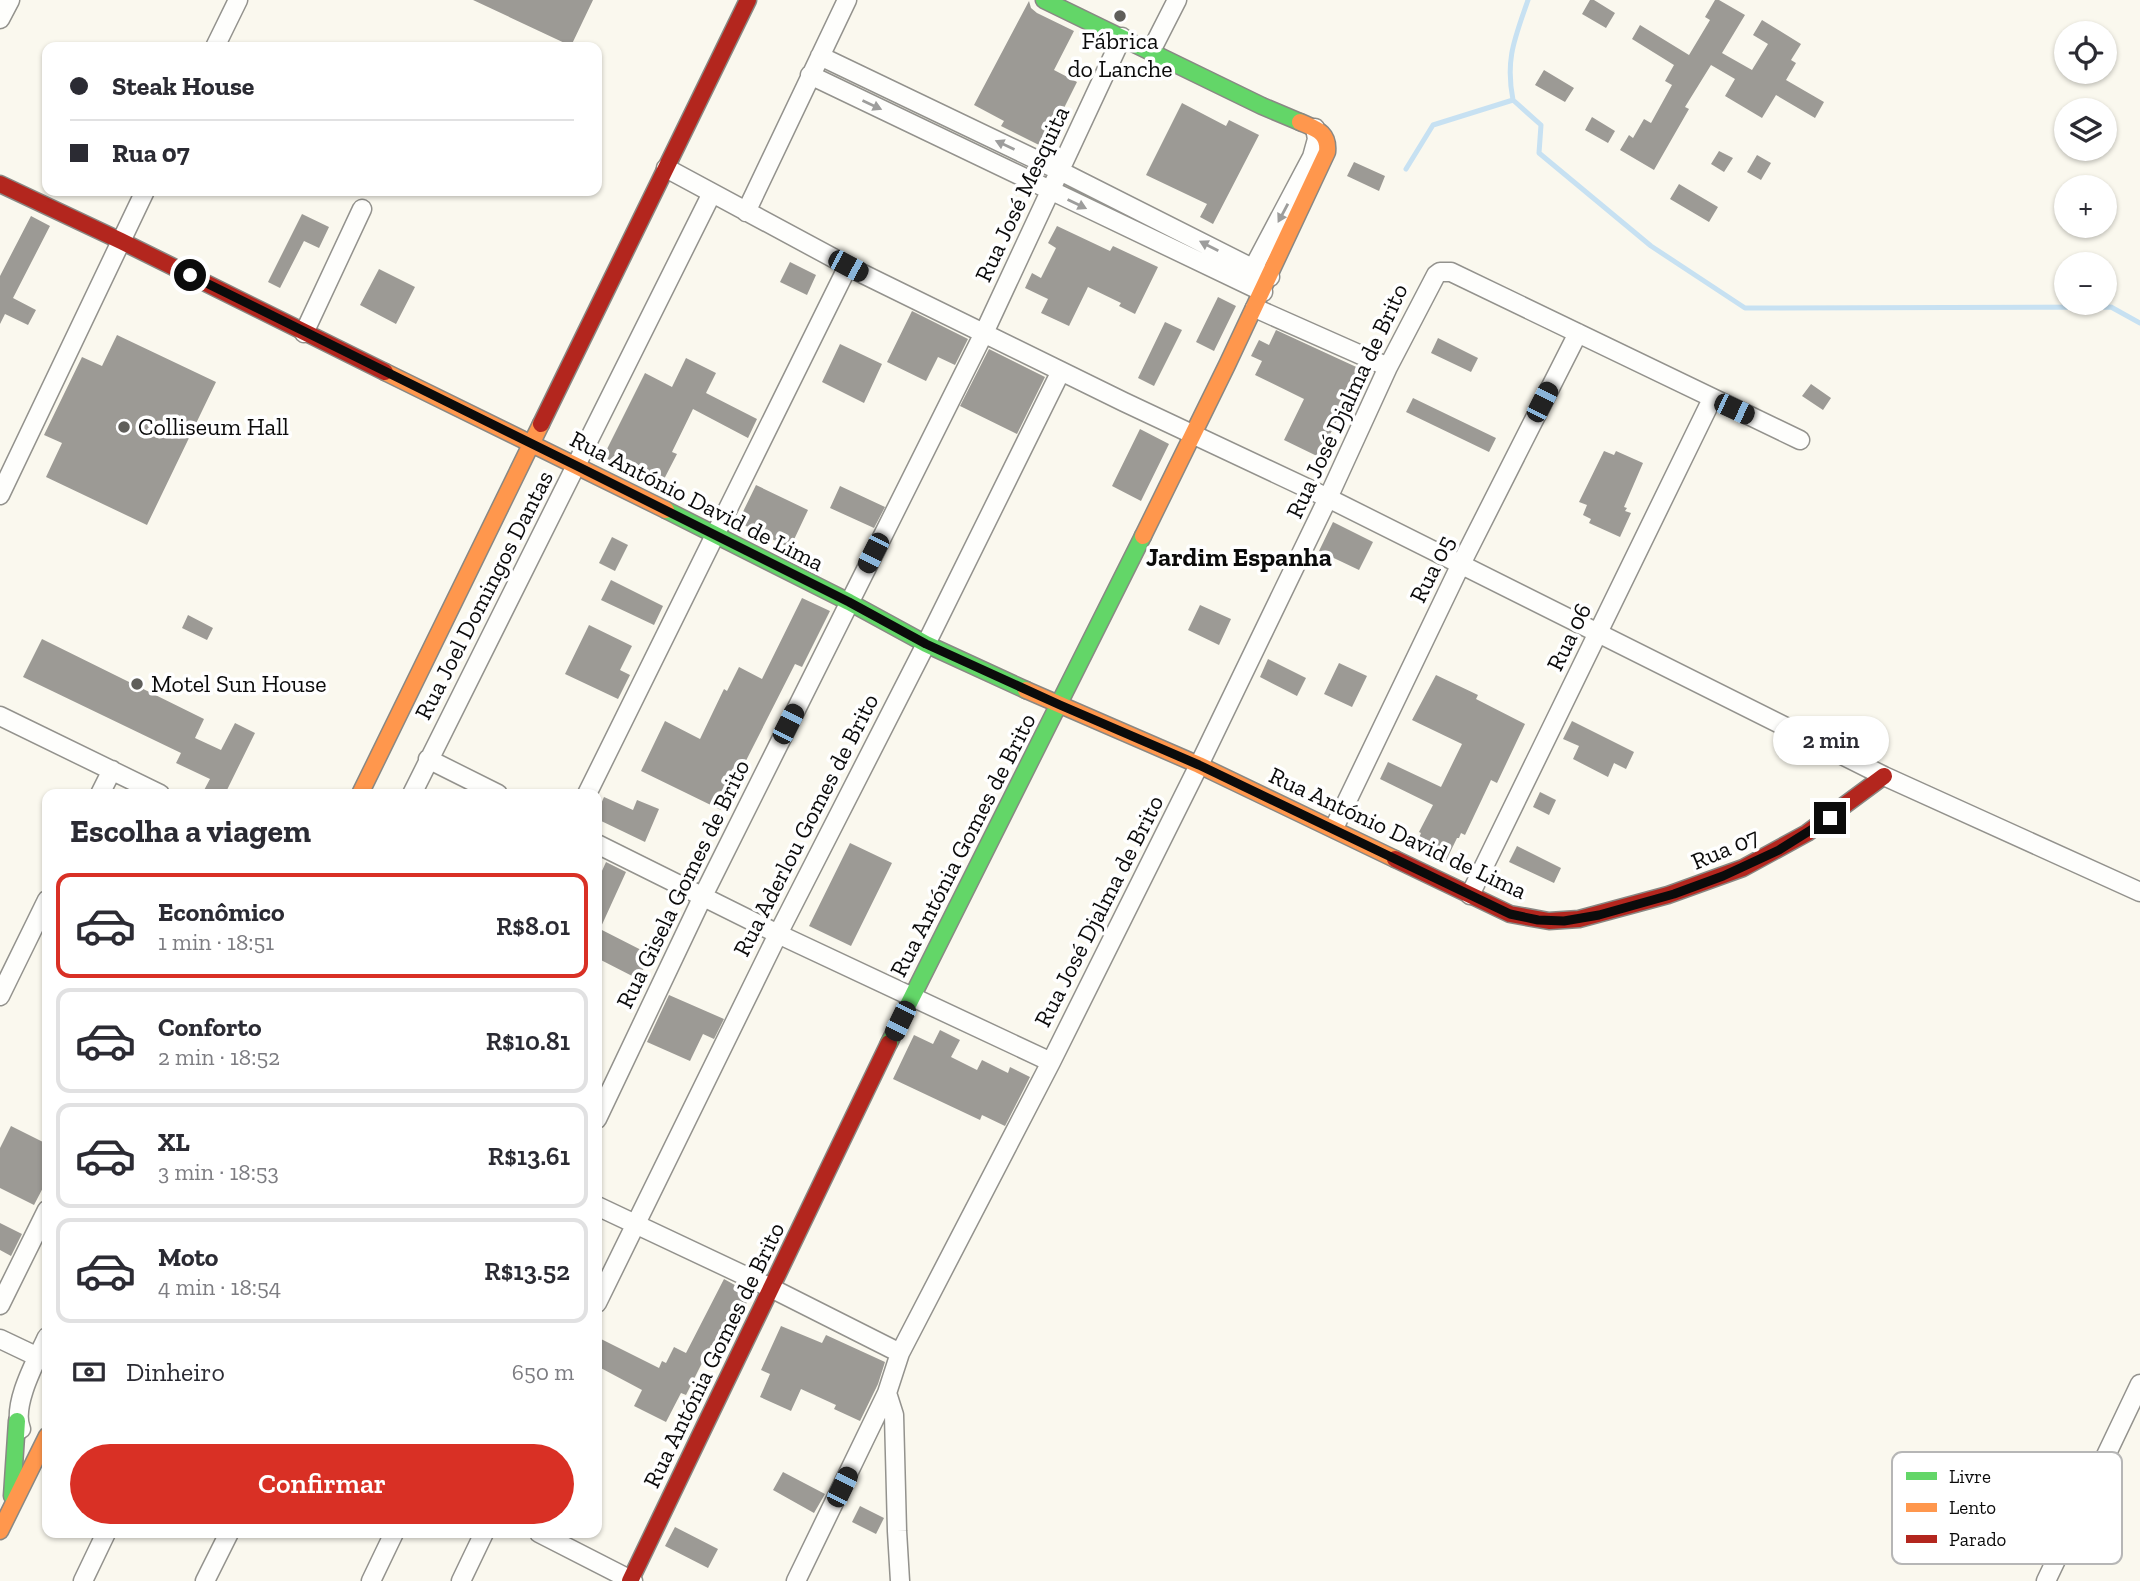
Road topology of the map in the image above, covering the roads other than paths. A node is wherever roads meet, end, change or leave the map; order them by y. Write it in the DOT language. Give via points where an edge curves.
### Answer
graph roads {
  1 [pos="9,0"];
  2 [pos="239,0"];
  3 [pos="748,0"];
  4 [pos="848,0"];
  5 [pos="1044,0"];
  6 [pos="1177,0"];
  7 [pos="0,19"];
  8 [pos="1122,37"];
  9 [pos="218,42"];
  10 [pos="1151,51"];
  11 [pos="820,56"];
  12 [pos="810,75"];
  13 [pos="1315,128"];
  14 [pos="666,167"];
  15 [pos="1060,171"];
  16 [pos="0,184"];
  17 [pos="1050,191"];
  18 [pos="712,193"];
  19 [pos="143,196"];
  20 [pos="362,209"];
  21 [pos="746,212"];
  22 [pos="121,241"];
  23 [pos="848,266"];
  24 [pos="1249,276"];
  25 [pos="1263,292"];
  26 [pos="304,333"];
  27 [pos="984,333"];
  28 [pos="1578,333"];
  29 [pos="1388,367"];
  30 [pos="1061,371"];
  31 [pos="1712,399"];
  32 [pos="1194,434"];
  33 [pos="1800,440"];
  34 [pos="531,443"];
  35 [pos="577,466"];
  36 [pos="0,495"];
  37 [pos="1328,498"];
  38 [pos="714,536"];
  39 [pos="1461,564"];
  40 [pos="849,602"];
  41 [pos="1598,634"];
  42 [pos="926,644"];
  43 [pos="1060,705"];
  44 [pos="0,716"];
  45 [pos="428,759"];
  46 [pos="1199,765"];
  47 [pos="112,770"];
  48 [pos="1884,776"];
  49 [pos="102,789"];
  50 [pos="150,789"];
  51 [pos="362,789"];
  52 [pos="414,789"];
  53 [pos="488,789"];
  54 [pos="589,789"];
  55 [pos="1334,828"];
  56 [pos="602,846"];
  57 [pos="2140,892"];
  58 [pos="1470,895"];
  59 [pos="704,896"];
  60 [pos="42,910"];
  61 [pos="1564,921"];
  62 [pos="778,934"];
  63 [pos="0,996"];
  64 [pos="912,997"];
  65 [pos="1051,1062"];
  66 [pos="602,1109"];
  67 [pos="602,1208"];
  68 [pos="42,1220"];
  69 [pos="635,1224"];
  70 [pos="771,1288"];
  71 [pos="602,1293"];
  72 [pos="0,1304"];
  73 [pos="0,1339"];
  74 [pos="42,1348"];
  75 [pos="900,1353"];
  76 [pos="38,1357"];
  77 [pos="2140,1384"];
  78 [pos="887,1393"];
  79 [pos="17,1421"];
  80 [pos="42,1445"];
  81 [pos="42,1452"];
  82 [pos="2108,1452"];
  83 [pos="42,1479"];
  84 [pos="13,1505"];
  85 [pos="0,1531"];
  86 [pos="104,1538"];
  87 [pos="226,1538"];
  88 [pos="392,1538"];
  89 [pos="482,1538"];
  90 [pos="549,1538"];
  91 [pos="2054,1564"];
  92 [pos="83,1581"];
  93 [pos="205,1581"];
  94 [pos="371,1581"];
  95 [pos="461,1581"];
  96 [pos="631,1581"];
  97 [pos="796,1581"];
  98 [pos="900,1581"];
  99 [pos="2046,1581"];
  1 -- 7 [label="street"];
  2 -- 9 [label="street"];
  3 -- 14 [label="street"];
  4 -- 11 [label="street"];
  5 -- 8 [label="street"];
  6 -- 10 [label="street"];
  8 -- 10 [label="street"];
  8 -- 15 [label="street, Rua José Mesquita"];
  10 -- 13 [label="street"];
  11 -- 12 [label="street"];
  15 -- 11 [label="street, one-way"];
  12 -- 17 [label="street, one-way"];
  12 -- 21 [label="street"];
  13 -- 24 [label="street, one-way" via="1311,157"];
  13 -- 25 [label="street, Rua Antónia Gomes de Brito" via="1328,141 1327,152"];
  14 -- 18 [label="street"];
  14 -- 34 [label="street"];
  15 -- 17 [label="street, Rua José Mesquita"];
  24 -- 15 [label="street, one-way"];
  16 -- 22 [label="street, Rua António David de Lima"];
  17 -- 24 [label="street, one-way"];
  17 -- 27 [label="street, Rua José Mesquita"];
  18 -- 21 [label="street"];
  18 -- 35 [label="street, Rua Joel Domingos Dantas"];
  19 -- 22 [label="street"];
  20 -- 26 [label="street"];
  21 -- 23 [label="street"];
  22 -- 26 [label="street, Rua António David de Lima"];
  22 -- 36 [label="street"];
  23 -- 27 [label="street"];
  23 -- 38 [label="street"];
  24 -- 25 [label="street"];
  25 -- 29 [label="street"];
  25 -- 32 [label="street, Rua Antónia Gomes de Brito"];
  26 -- 34 [label="street, Rua António David de Lima"];
  27 -- 30 [label="street"];
  27 -- 40 [label="street, Rua Gisela Gomes de Brito"];
  28 -- 29 [label="street, Rua José Djalma de Brito" via="1451,272 1440,272 1432,279"];
  28 -- 31 [label="street"];
  28 -- 39 [label="street, Rua 05"];
  29 -- 37 [label="street, Rua José Djalma de Brito"];
  30 -- 32 [label="street"];
  30 -- 42 [label="street, Rua Aderlou Gomes de Brito"];
  31 -- 33 [label="street"];
  31 -- 41 [label="street, Rua 06"];
  32 -- 37 [label="street"];
  32 -- 43 [label="street, Rua Antónia Gomes de Brito"];
  34 -- 35 [label="street, Rua António David de Lima"];
  34 -- 51 [label="street"];
  35 -- 38 [label="street, Rua António David de Lima"];
  35 -- 45 [label="street, Rua Joel Domingos Dantas"];
  37 -- 39 [label="street"];
  37 -- 46 [label="street, Rua José Djalma de Brito"];
  38 -- 40 [label="street, Rua António David de Lima"];
  38 -- 54 [label="street"];
  39 -- 41 [label="street"];
  39 -- 55 [label="street, Rua 05"];
  40 -- 42 [label="street, Rua António David de Lima"];
  40 -- 59 [label="street, Rua Gisela Gomes de Brito"];
  41 -- 48 [label="street"];
  41 -- 58 [label="street, Rua 06"];
  42 -- 43 [label="street, Rua António David de Lima"];
  42 -- 62 [label="street, Rua Aderlou Gomes de Brito"];
  43 -- 46 [label="street, Rua António David de Lima"];
  43 -- 64 [label="street, Rua Antónia Gomes de Brito"];
  44 -- 47 [label="street"];
  45 -- 52 [label="street, Rua Joel Domingos Dantas"];
  45 -- 53 [label="street"];
  46 -- 55 [label="street, Rua António David de Lima"];
  46 -- 65 [label="street, Rua José Djalma de Brito"];
  47 -- 49 [label="street"];
  47 -- 50 [label="street"];
  48 -- 57 [label="street"];
  48 -- 61 [label="street, Rua 07" via="1779,850 1723,876 1674,894"];
  55 -- 58 [label="street, Rua António David de Lima"];
  56 -- 59 [label="street"];
  58 -- 61 [label="street, Rua António David de Lima" via="1510,914"];
  59 -- 62 [label="street"];
  59 -- 66 [label="street, Rua Gisela Gomes de Brito"];
  60 -- 63 [label="street"];
  62 -- 64 [label="street"];
  62 -- 69 [label="street, Rua Aderlou Gomes de Brito"];
  64 -- 65 [label="street"];
  64 -- 70 [label="street, Rua Antónia Gomes de Brito"];
  65 -- 75 [label="street, Rua José Djalma de Brito"];
  67 -- 69 [label="street"];
  68 -- 72 [label="street"];
  69 -- 70 [label="street"];
  69 -- 71 [label="street, Rua Aderlou Gomes de Brito"];
  70 -- 75 [label="street"];
  70 -- 96 [label="street, Rua Antónia Gomes de Brito"];
  73 -- 76 [label="street"];
  74 -- 76 [label="street"];
  75 -- 78 [label="street, Rua José Djalma de Brito"];
  76 -- 79 [label="street"];
  77 -- 82 [label="street"];
  78 -- 97 [label="street, Rua José Djalma de Brito"];
  78 -- 98 [label="street" via="894,1415"];
  79 -- 80 [label="street" via="29,1442"];
  79 -- 84 [label="street"];
  81 -- 84 [label="street"];
  83 -- 84 [label="street"];
  84 -- 85 [label="street"];
  86 -- 92 [label="street"];
  87 -- 93 [label="street"];
  88 -- 94 [label="street"];
  89 -- 95 [label="street"];
  90 -- 96 [label="street"];
  91 -- 99 [label="street"];
}
